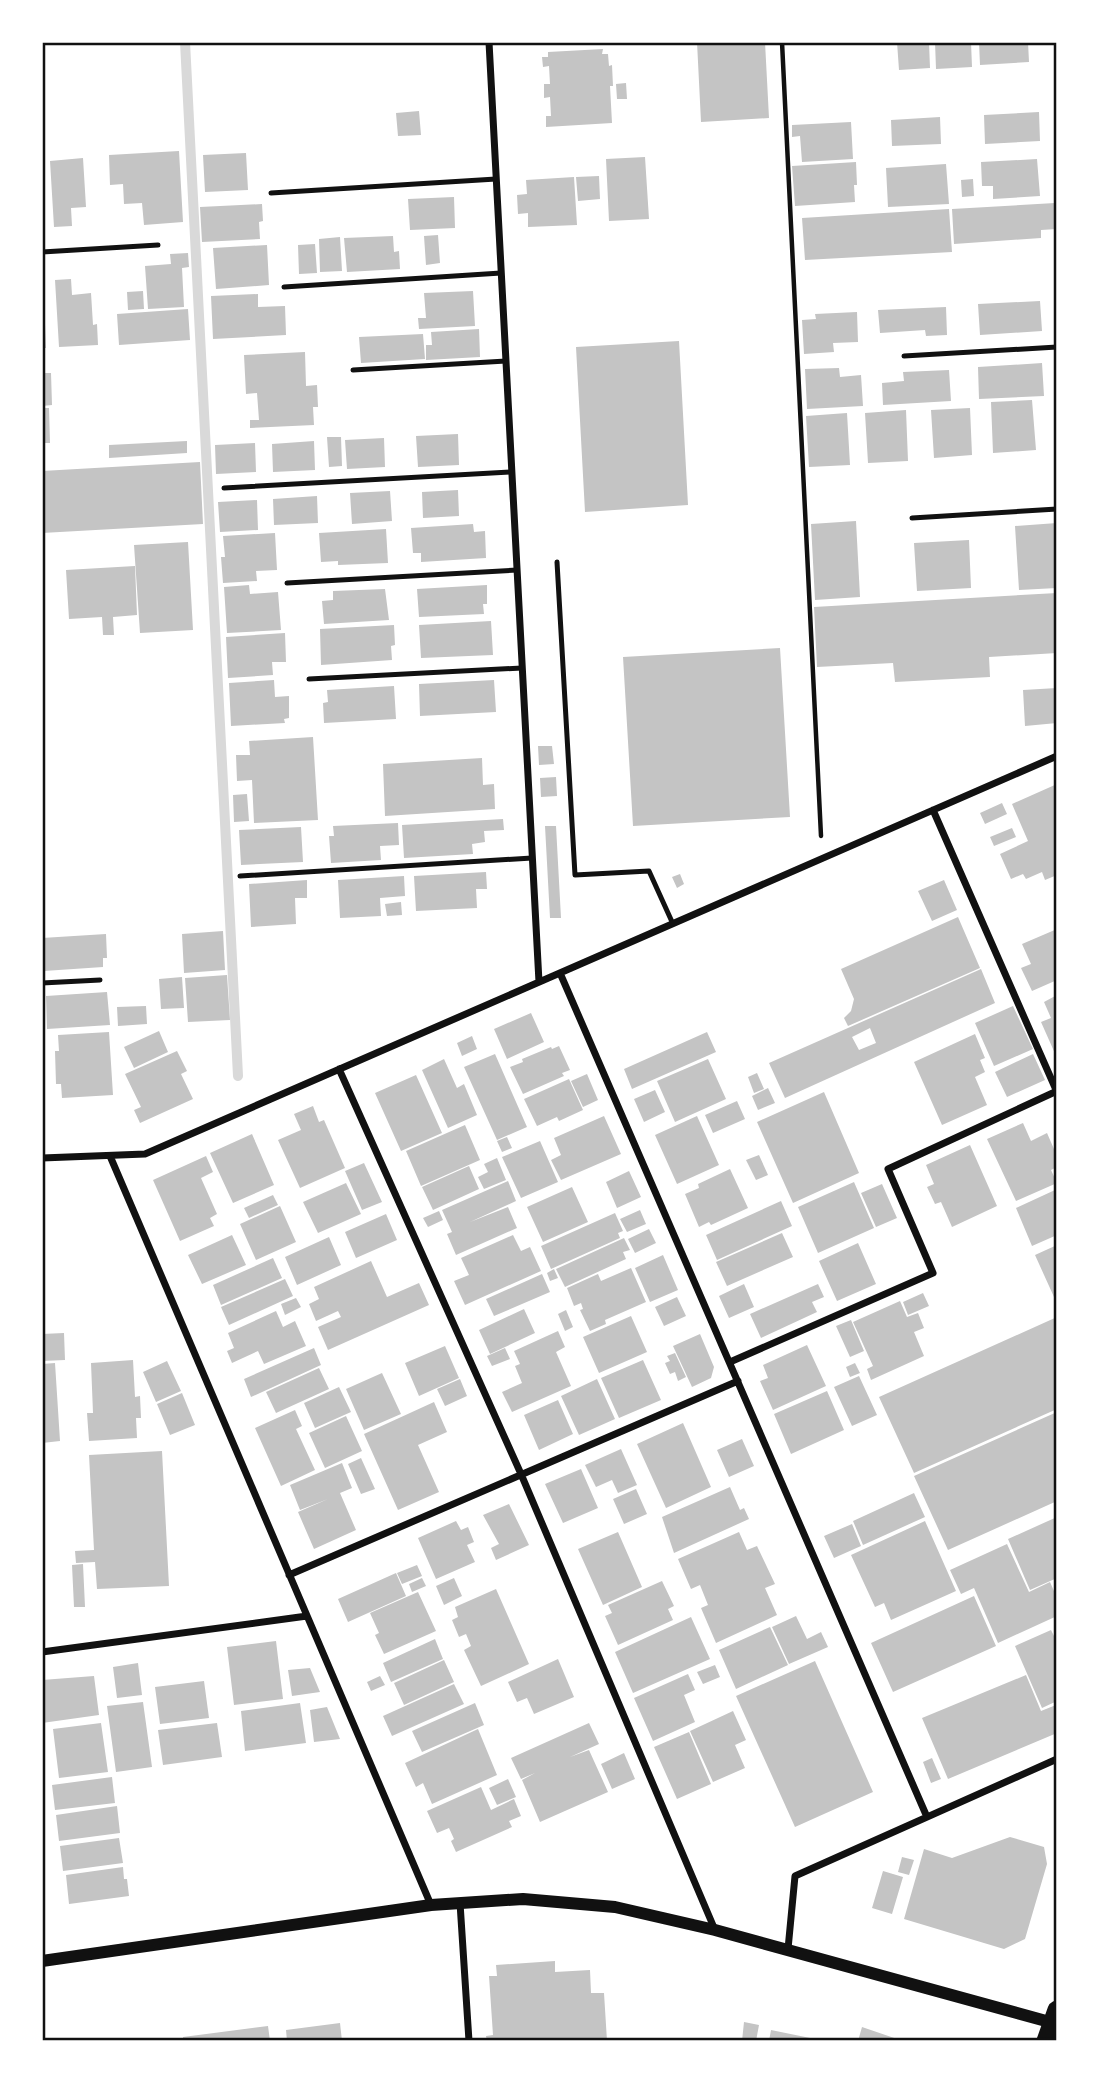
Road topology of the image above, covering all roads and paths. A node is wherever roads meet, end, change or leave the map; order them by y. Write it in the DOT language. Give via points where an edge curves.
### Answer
graph roads {
  1 [pos="489,42"];
  2 [pos="782,42"];
  3 [pos="496,179"];
  4 [pos="271,193"];
  5 [pos="158,245"];
  6 [pos="42,252"];
  7 [pos="501,273"];
  8 [pos="284,286"];
  9 [pos="1057,347"];
  10 [pos="904,356"];
  11 [pos="506,361"];
  12 [pos="353,370"];
  13 [pos="511,472"];
  14 [pos="225,488"];
  15 [pos="1057,509"];
  16 [pos="912,518"];
  17 [pos="557,562"];
  18 [pos="517,570"];
  19 [pos="287,583"];
  20 [pos="522,668"];
  21 [pos="309,679"];
  22 [pos="1057,756"];
  23 [pos="933,810"];
  24 [pos="532,858"];
  25 [pos="822,858"];
  26 [pos="240,876"];
  27 [pos="673,924"];
  28 [pos="561,973"];
  29 [pos="100,980"];
  30 [pos="539,982"];
  31 [pos="42,983"];
  32 [pos="339,1069"];
  33 [pos="1057,1091"];
  34 [pos="110,1156"];
  35 [pos="42,1158"];
  36 [pos="730,1362"];
  37 [pos="738,1381"];
  38 [pos="521,1474"];
  39 [pos="289,1575"];
  40 [pos="307,1616"];
  41 [pos="42,1652"];
  42 [pos="1057,1759"];
  43 [pos="927,1817"];
  44 [pos="460,1903"];
  45 [pos="430,1905"];
  46 [pos="715,1930"];
  47 [pos="788,1949"];
  48 [pos="42,1961"];
  49 [pos="1053,2024"];
  50 [pos="469,2041"];
  1 -- 3 [label="street"];
  2 -- 25 [label="path"];
  3 -- 4 [label="lane"];
  3 -- 7 [label="street"];
  5 -- 6 [label="lane"];
  7 -- 8 [label="lane"];
  7 -- 11 [label="street"];
  9 -- 10 [label="lane"];
  11 -- 12 [label="lane"];
  11 -- 13 [label="street"];
  13 -- 14 [label="lane"];
  13 -- 18 [label="street"];
  15 -- 16 [label="lane"];
  17 -- 27 [label="lane" via="575,875 649,871"];
  18 -- 19 [label="lane"];
  18 -- 20 [label="street"];
  20 -- 21 [label="lane"];
  20 -- 24 [label="street"];
  22 -- 23 [label="street"];
  23 -- 25 [label="street"];
  23 -- 33 [label="street"];
  24 -- 26 [label="lane"];
  24 -- 30 [label="street"];
  25 -- 27 [label="street"];
  27 -- 28 [label="street"];
  28 -- 30 [label="street"];
  28 -- 36 [label="street"];
  29 -- 31 [label="lane"];
  30 -- 32 [label="street"];
  32 -- 34 [label="street" via="145,1153"];
  32 -- 38 [label="street"];
  33 -- 36 [label="street" via="888,1169 933,1273"];
  34 -- 35 [label="street"];
  34 -- 39 [label="street"];
  36 -- 37 [label="street"];
  37 -- 38 [label="street"];
  37 -- 43 [label="street"];
  38 -- 39 [label="street"];
  38 -- 46 [label="street"];
  39 -- 40 [label="street"];
  40 -- 41 [label="street"];
  40 -- 45 [label="street"];
  42 -- 43 [label="street"];
  43 -- 47 [label="street" via="795,1876"];
  44 -- 45 [label="street"];
  44 -- 46 [label="street" via="523,1899 615,1907"];
  44 -- 50 [label="street"];
  45 -- 48 [label="street"];
  46 -- 47 [label="street"];
  47 -- 49 [label="street"];
}
